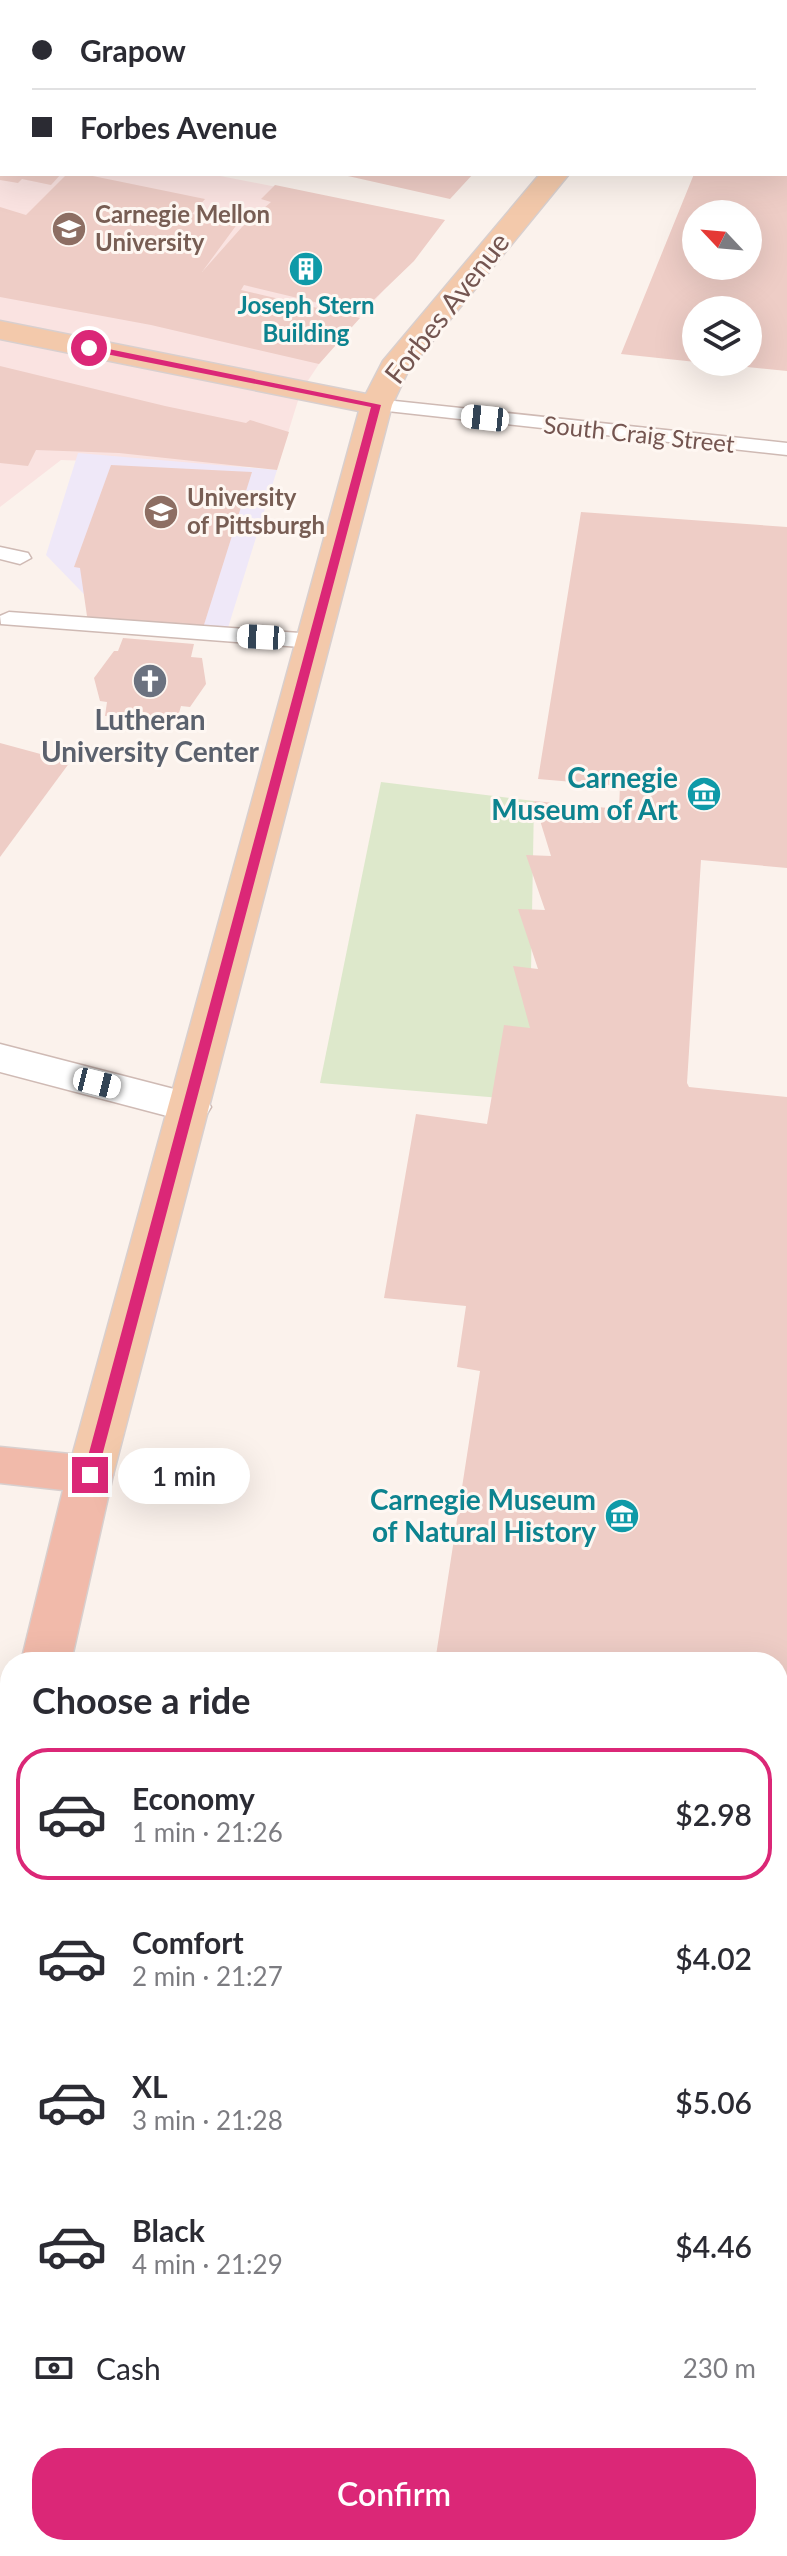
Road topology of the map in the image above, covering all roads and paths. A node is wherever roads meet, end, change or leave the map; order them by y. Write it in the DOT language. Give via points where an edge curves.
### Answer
graph roads {
  1 [pos="553,176"];
  2 [pos="0,330"];
  3 [pos="376,405"];
  4 [pos="787,449"];
  5 [pos="9,619"];
  6 [pos="314,641"];
  7 [pos="0,1058"];
  8 [pos="190,1107"];
  9 [pos="0,1465"];
  10 [pos="90,1475"];
  11 [pos="48,1652"];
  1 -- 3 [label="main road, Forbes Avenue" via="394,368"];
  2 -- 3 [label="main road, South Craig Street"];
  3 -- 4 [label="lane, South Craig Street"];
  3 -- 6 [label="main road, Forbes Avenue"];
  5 -- 6 [label="lane"];
  6 -- 8 [label="main road, Forbes Avenue"];
  7 -- 8 [label="street"];
  8 -- 10 [label="main road, Forbes Avenue"];
  9 -- 10 [label="highway"];
  10 -- 11 [label="highway, Forbes Avenue"];
}
